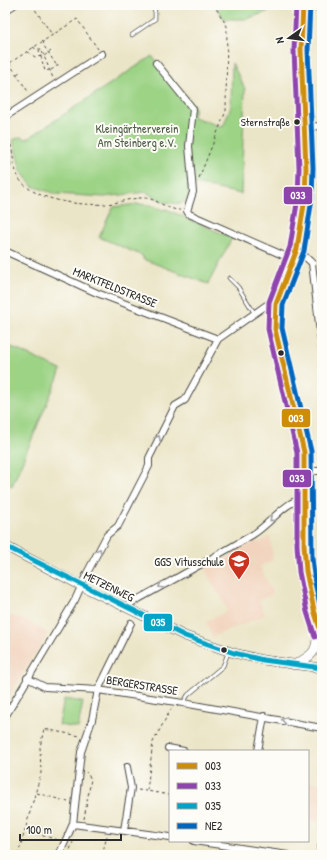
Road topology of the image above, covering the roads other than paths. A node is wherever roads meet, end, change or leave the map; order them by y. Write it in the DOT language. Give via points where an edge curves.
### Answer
graph roads {
  1 [pos="14,5"];
  2 [pos="153,5"];
  3 [pos="322,6"];
  4 [pos="305,7"];
  5 [pos="5,11"];
  6 [pos="132,35"];
  7 [pos="102,54"];
  8 [pos="156,63"];
  9 [pos="5,116"];
  10 [pos="322,126"];
  11 [pos="304,127"];
  12 [pos="297,250"];
  13 [pos="5,251"];
  14 [pos="294,260"];
  15 [pos="229,278"];
  16 [pos="276,304"];
  17 [pos="255,314"];
  18 [pos="218,340"];
  19 [pos="322,350"];
  20 [pos="306,471"];
  21 [pos="322,471"];
  22 [pos="304,498"];
  23 [pos="5,546"];
  24 [pos="82,586"];
  25 [pos="124,607"];
  26 [pos="131,623"];
  27 [pos="318,625"];
  28 [pos="322,635"];
  29 [pos="228,652"];
  30 [pos="294,665"];
  31 [pos="322,668"];
  32 [pos="27,678"];
  33 [pos="98,690"];
  34 [pos="183,702"];
  35 [pos="264,716"];
  36 [pos="5,717"];
  37 [pos="322,728"];
  38 [pos="168,748"];
  39 [pos="179,750"];
  40 [pos="258,750"];
  41 [pos="127,767"];
  42 [pos="73,824"];
  43 [pos="124,830"];
  44 [pos="322,834"];
  45 [pos="169,837"];
  46 [pos="200,842"];
  47 [pos="238,848"];
  48 [pos="59,855"];
  49 [pos="237,855"];
  50 [pos="288,855"];
  51 [pos="318,855"];
  1 -- 5 [label="street"];
  2 -- 6 [label="lane" via="155,19"];
  3 -- 4 [label="main road"];
  4 -- 11 [label="street" via="300,50"];
  7 -- 9 [label="street"];
  8 -- 14 [label="street" via="193,109 189,146 193,192 187,211 193,216"];
  10 -- 11 [label="street"];
  11 -- 12 [label="street" via="305,198"];
  12 -- 14 [label="street"];
  12 -- 19 [label="street" via="312,263"];
  13 -- 18 [label="street, MARKTFELDSTRASSE" via="97,292"];
  14 -- 16 [label="street"];
  15 -- 17 [label="lane" via="238,287"];
  16 -- 17 [label="street" via="268,304"];
  16 -- 20 [label="street" via="275,329 300,432"];
  17 -- 18 [label="street"];
  24 -- 18 [label="street, one-way" via="107,535 118,526 146,473 149,458 175,406 185,400"];
  20 -- 21 [label="street"];
  20 -- 22 [label="street"];
  22 -- 25 [label="street, one-way" via="285,506 254,534"];
  22 -- 27 [label="street" via="306,567"];
  23 -- 24 [label="street, METZENWEG"];
  24 -- 25 [label="street, METZENWEG"];
  24 -- 32 [label="street"];
  25 -- 29 [label="street, METZENWEG" via="184,636"];
  26 -- 33 [label="street, BERGERSTRASSE"];
  27 -- 28 [label="street"];
  27 -- 30 [label="street" via="317,647 313,654"];
  29 -- 30 [label="street, METZENWEG"];
  29 -- 34 [label="lane, BERGERSTRASSE" via="223,666"];
  30 -- 31 [label="street, METZENWEG"];
  32 -- 33 [label="street, BERGERSTRASSE" via="45,687"];
  32 -- 36 [label="street"];
  33 -- 34 [label="street, BERGERSTRASSE"];
  33 -- 42 [label="street" via="80,761"];
  34 -- 35 [label="street, BERGERSTRASSE"];
  37 -- 35 [label="street, BERGERSTRASSE, one-way"];
  35 -- 40 [label="street"];
  38 -- 39 [label="street"];
  41 -- 43 [label="street" via="131,788"];
  42 -- 43 [label="street"];
  42 -- 48 [label="street"];
  43 -- 45 [label="street"];
  44 -- 51 [label="lane"];
  46 -- 47 [label="street"];
  47 -- 49 [label="street"];
  47 -- 50 [label="street"];
}
